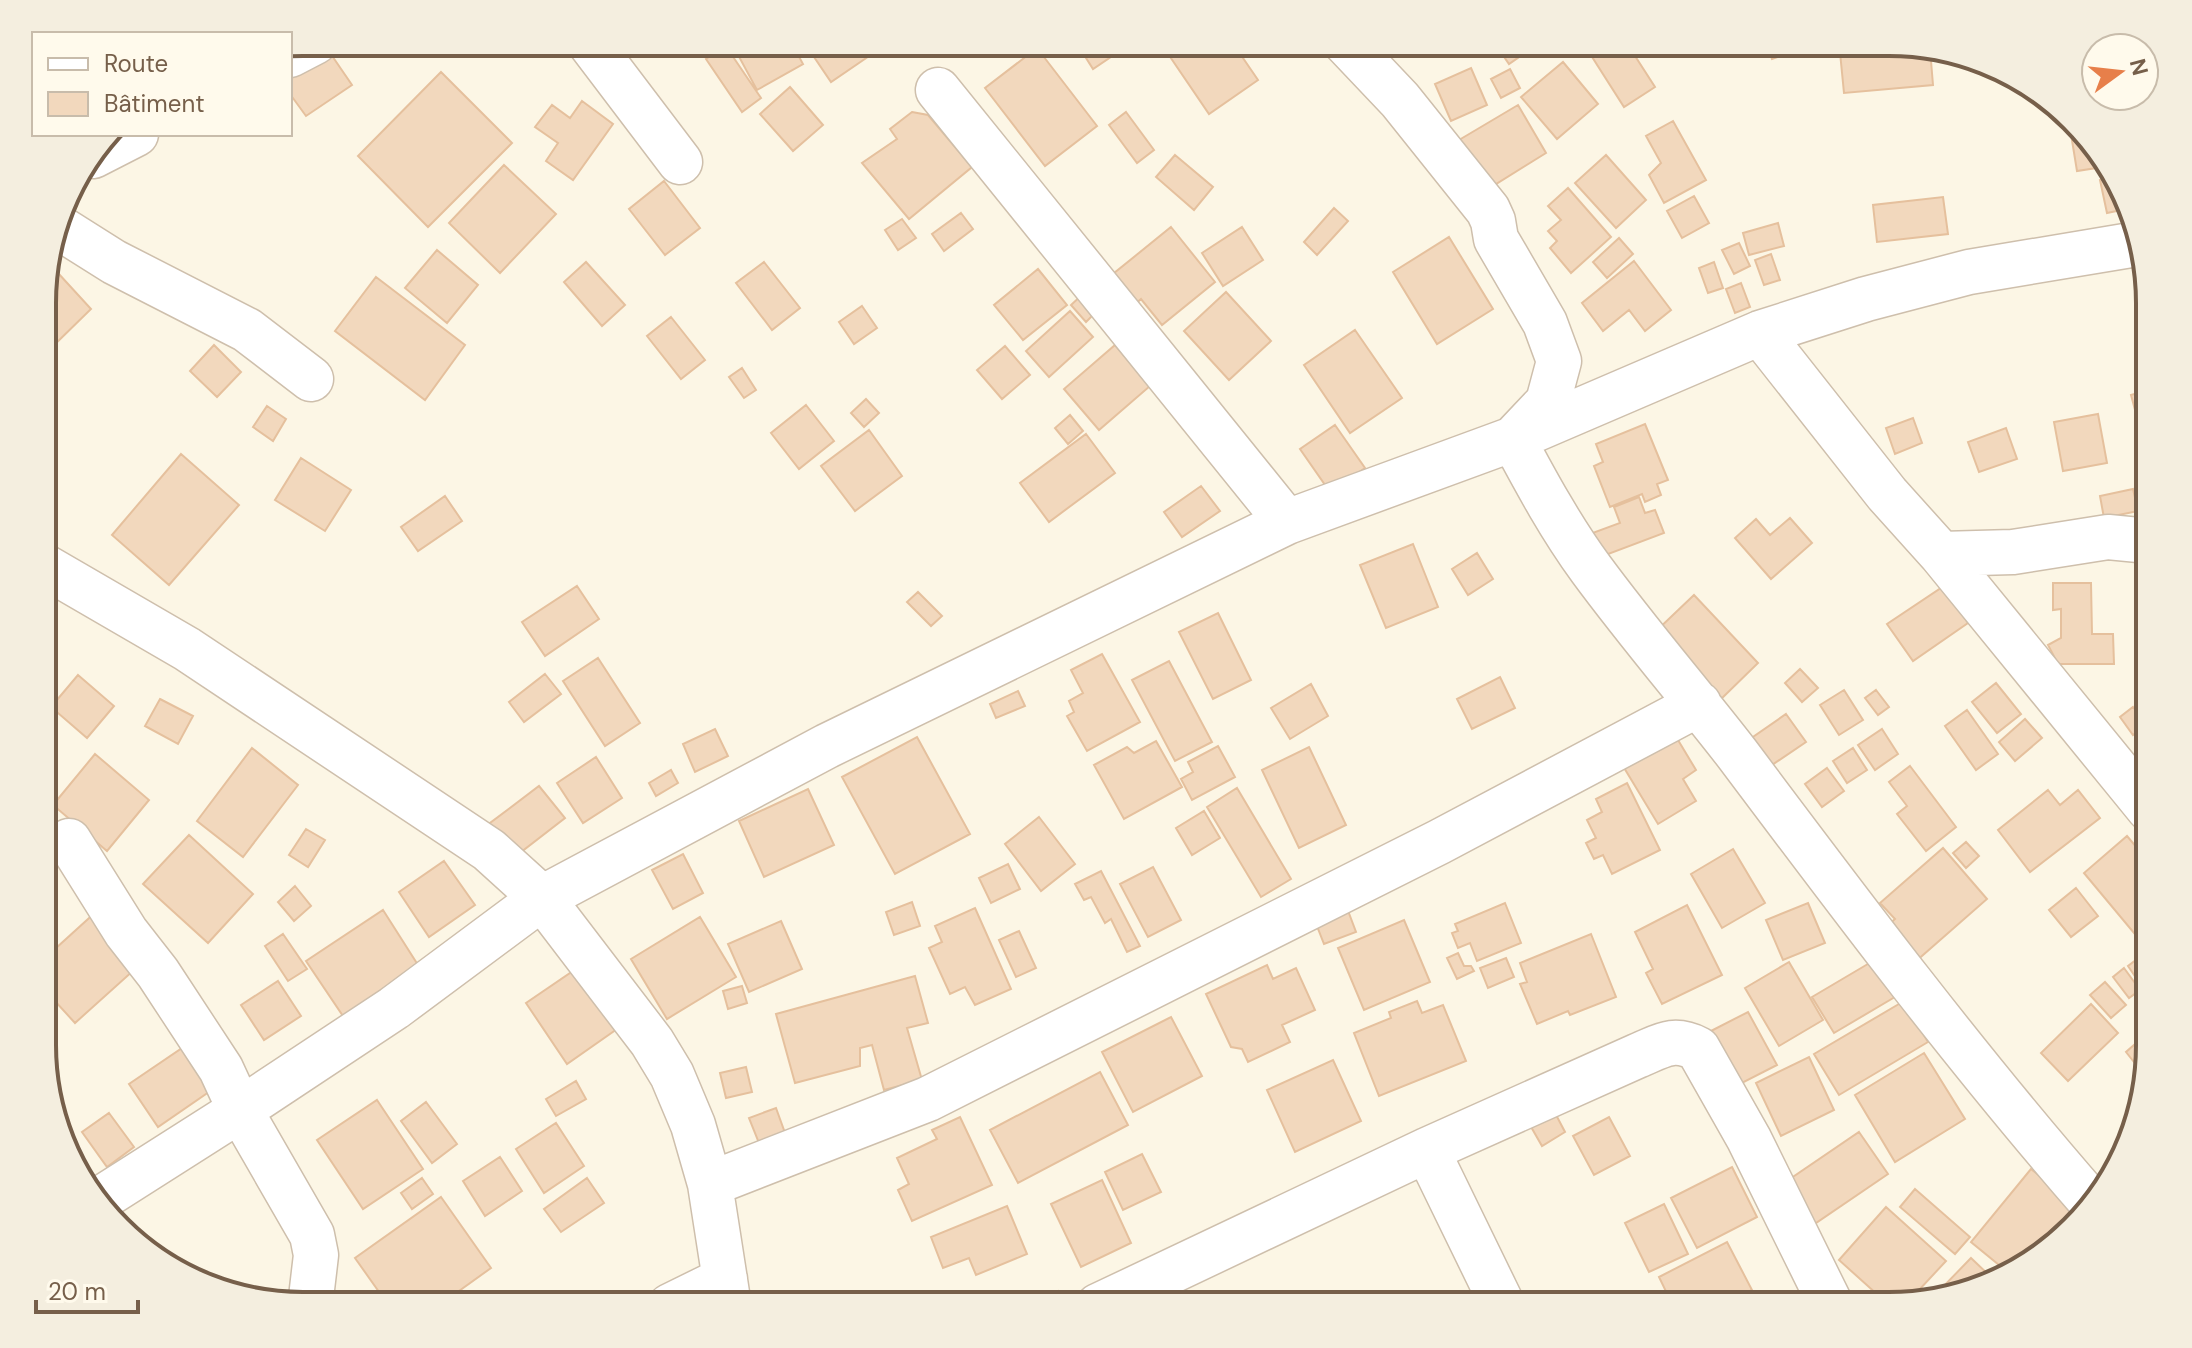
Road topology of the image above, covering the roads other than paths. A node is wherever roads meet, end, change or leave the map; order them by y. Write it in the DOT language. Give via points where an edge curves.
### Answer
graph roads {
  1 [pos="1359,56"];
  2 [pos="600,57"];
  3 [pos="938,90"];
  4 [pos="132,136"];
  5 [pos="113,146"];
  6 [pos="680,162"];
  7 [pos="67,232"];
  8 [pos="2129,245"];
  9 [pos="1760,333"];
  10 [pos="311,379"];
  11 [pos="1513,439"];
  12 [pos="1287,522"];
  13 [pos="2135,540"];
  14 [pos="1941,554"];
  15 [pos="56,573"];
  16 [pos="1699,704"];
  17 [pos="2135,783"];
  18 [pos="69,841"];
  19 [pos="542,898"];
  20 [pos="240,1110"];
  21 [pos="1427,1150"];
  22 [pos="710,1184"];
  23 [pos="107,1195"];
  24 [pos="2085,1195"];
  25 [pos="1129,1291"];
  26 [pos="1496,1291"];
  27 [pos="1824,1291"];
  28 [pos="312,1292"];
  29 [pos="727,1292"];
  1 -- 11 [label="street" via="1479,197 1513,272 1545,323 1559,361 1548,402"];
  2 -- 6 [label="street"];
  3 -- 12 [label="street"];
  4 -- 5 [label="street"];
  7 -- 10 [label="street" via="247,330"];
  8 -- 9 [label="street" via="1969,272"];
  9 -- 11 [label="street"];
  9 -- 14 [label="street"];
  11 -- 12 [label="street"];
  11 -- 16 [label="street" via="1592,571"];
  12 -- 19 [label="street" via="827,746"];
  13 -- 14 [label="street" via="2108,537 2013,552"];
  14 -- 17 [label="street"];
  15 -- 19 [label="street" via="187,649 476,841"];
  16 -- 22 [label="street" via="1439,842 928,1099"];
  16 -- 24 [label="street" via="2005,1101"];
  18 -- 20 [label="street" via="221,1069"];
  19 -- 20 [label="street" via="394,1008"];
  19 -- 22 [label="street" via="672,1075"];
  20 -- 23 [label="street"];
  20 -- 28 [label="street" via="312,1235 316,1255"];
  21 -- 25 [label="street"];
  21 -- 26 [label="street"];
  21 -- 27 [label="street" via="1637,1056 1685,1042 1698,1049 1749,1139"];
  22 -- 29 [label="street"];
}
